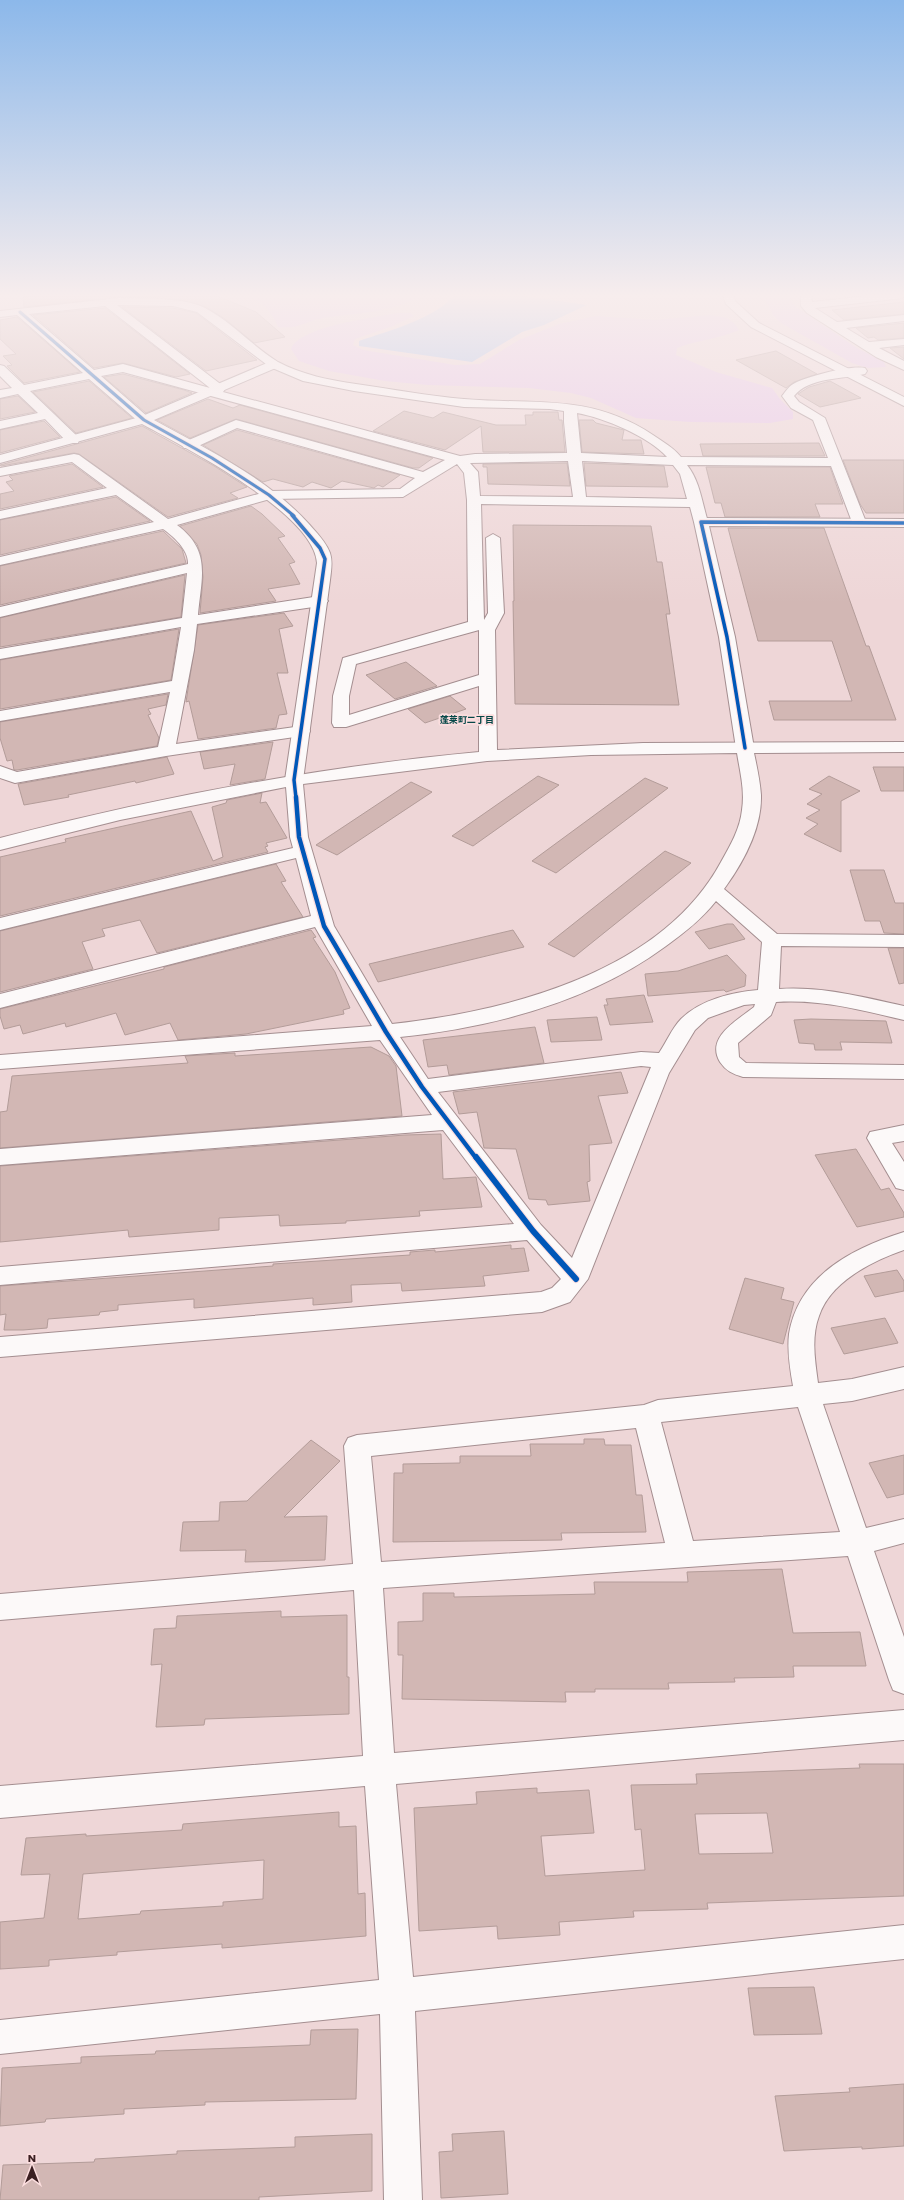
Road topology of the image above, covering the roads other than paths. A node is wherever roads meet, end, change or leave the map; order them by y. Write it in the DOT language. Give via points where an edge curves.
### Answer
graph roads {
  1 [pos="30,398"];
  2 [pos="118,398"];
  3 [pos="197,398"];
  4 [pos="242,398"];
  5 [pos="428,398"];
  6 [pos="789,398"];
  7 [pos="571,407"];
  8 [pos="47,415"];
  9 [pos="144,420"];
  10 [pos="0,425"];
  11 [pos="73,440"];
  12 [pos="189,445"];
  13 [pos="575,457"];
  14 [pos="0,459"];
  15 [pos="460,460"];
  16 [pos="678,461"];
  17 [pos="836,462"];
  18 [pos="0,472"];
  19 [pos="425,477"];
  20 [pos="119,490"];
  21 [pos="269,495"];
  22 [pos="474,500"];
  23 [pos="580,501"];
  24 [pos="697,503"];
  25 [pos="0,515"];
  26 [pos="701,522"];
  27 [pos="859,522"];
  28 [pos="904,523"];
  29 [pos="166,524"];
  30 [pos="493,538"];
  31 [pos="0,561"];
  32 [pos="195,567"];
  33 [pos="320,601"];
  34 [pos="0,612"];
  35 [pos="189,621"];
  36 [pos="482,625"];
  37 [pos="0,654"];
  38 [pos="487,678"];
  39 [pos="179,684"];
  40 [pos="0,716"];
  41 [pos="302,731"];
  42 [pos="904,747"];
  43 [pos="745,748"];
  44 [pos="166,751"];
  45 [pos="488,756"];
  46 [pos="0,771"];
  47 [pos="294,780"];
  48 [pos="0,844"];
  49 [pos="302,851"];
  50 [pos="714,890"];
  51 [pos="322,919"];
  52 [pos="0,924"];
  53 [pos="772,940"];
  54 [pos="904,941"];
  55 [pos="768,995"];
  56 [pos="0,1001"];
  57 [pos="904,1013"];
  58 [pos="386,1032"];
  59 [pos="665,1061"];
  60 [pos="0,1062"];
  61 [pos="904,1072"];
  62 [pos="422,1087"];
  63 [pos="449,1122"];
  64 [pos="904,1133"];
  65 [pos="0,1158"];
  66 [pos="904,1182"];
  67 [pos="533,1231"];
  68 [pos="904,1242"];
  69 [pos="0,1276"];
  70 [pos="576,1279"];
  71 [pos="0,1347"];
  72 [pos="904,1378"];
  73 [pos="807,1395"];
  74 [pos="646,1416"];
  75 [pos="904,1531"];
  76 [pos="856,1543"];
  77 [pos="682,1553"];
  78 [pos="368,1576"];
  79 [pos="0,1607"];
  80 [pos="904,1680"];
  81 [pos="904,1725"];
  82 [pos="379,1768"];
  83 [pos="0,1802"];
  84 [pos="904,1942"];
  85 [pos="397,1995"];
  86 [pos="0,2036"];
  87 [pos="403,2200"];
  1 -- 8 [label="street"];
  2 -- 9 [label="street"];
  3 -- 9 [label="street"];
  4 -- 15 [label="street"];
  5 -- 7 [label="street" via="480,404"];
  6 -- 17 [label="street" via="795,405 819,418"];
  7 -- 13 [label="street" via="570,422"];
  7 -- 16 [label="street" via="599,413 638,430 662,445"];
  8 -- 10 [label="street"];
  8 -- 11 [label="street"];
  9 -- 11 [label="street"];
  9 -- 12 [label="street"];
  11 -- 14 [label="street"];
  12 -- 19 [label="street" via="236,424"];
  12 -- 21 [label="street"];
  13 -- 15 [label="street"];
  13 -- 16 [label="street"];
  13 -- 23 [label="street"];
  15 -- 19 [label="street"];
  15 -- 22 [label="street" via="471,472"];
  16 -- 17 [label="street"];
  16 -- 24 [label="street" via="687,474"];
  17 -- 27 [label="street"];
  18 -- 20 [label="street" via="74,458"];
  19 -- 21 [label="street" via="403,493"];
  20 -- 25 [label="street"];
  20 -- 29 [label="street"];
  21 -- 29 [label="street"];
  21 -- 33 [label="street" via="300,521 320,548 325,559"];
  22 -- 23 [label="street"];
  22 -- 36 [label="street"];
  23 -- 24 [label="street"];
  24 -- 26 [label="street"];
  26 -- 27 [label="street"];
  26 -- 43 [label="street" via="727,637"];
  27 -- 28 [label="street"];
  29 -- 31 [label="street"];
  29 -- 32 [label="street" via="177,532 190,548 196,560"];
  30 -- 36 [label="street" via="496,613"];
  32 -- 34 [label="street"];
  32 -- 35 [label="street"];
  33 -- 35 [label="street"];
  33 -- 41 [label="street"];
  35 -- 37 [label="street"];
  35 -- 39 [label="street"];
  36 -- 38 [label="street" via="487,630"];
  36 -- 38 [label="street" via="349,661 341,696 340,724"];
  38 -- 45 [label="street"];
  39 -- 40 [label="street"];
  39 -- 44 [label="street"];
  41 -- 44 [label="street"];
  41 -- 47 [label="street"];
  42 -- 43 [label="street"];
  43 -- 45 [label="street" via="654,748"];
  43 -- 50 [label="street" via="752,802 746,833 722,880"];
  44 -- 46 [label="street" via="15,778"];
  45 -- 47 [label="street" via="370,768"];
  47 -- 48 [label="street" via="109,817"];
  47 -- 49 [label="street"];
  49 -- 51 [label="street"];
  49 -- 52 [label="street"];
  50 -- 53 [label="street"];
  50 -- 58 [label="street" via="700,909 658,946 578,990 473,1018"];
  51 -- 56 [label="street"];
  51 -- 58 [label="street"];
  53 -- 54 [label="street"];
  53 -- 55 [label="street"];
  55 -- 57 [label="street" via="820,996"];
  55 -- 59 [label="street" via="741,998 701,1013 687,1025"];
  55 -- 61 [label="street" via="762,1013 728,1040 728,1057 738,1068"];
  58 -- 60 [label="street"];
  58 -- 62 [label="street"];
  59 -- 62 [label="street" via="641,1060"];
  59 -- 70 [label="street"];
  62 -- 63 [label="street"];
  63 -- 65 [label="street"];
  63 -- 67 [label="street"];
  64 -- 66 [label="street" via="878,1138"];
  67 -- 69 [label="street"];
  67 -- 70 [label="street"];
  68 -- 73 [label="street" via="880,1248 857,1259 839,1272 814,1300 806,1315 802,1334 802,1360"];
  70 -- 71 [label="street" via="561,1296 542,1302"];
  72 -- 73 [label="street" via="852,1390"];
  73 -- 74 [label="street" via="658,1410"];
  73 -- 76 [label="street"];
  74 -- 77 [label="street"];
  74 -- 78 [label="street" via="357,1446"];
  75 -- 76 [label="street"];
  76 -- 77 [label="street"];
  76 -- 80 [label="street"];
  77 -- 78 [label="street"];
  78 -- 79 [label="street"];
  78 -- 82 [label="street"];
  81 -- 82 [label="street"];
  82 -- 83 [label="street"];
  82 -- 85 [label="street"];
  84 -- 85 [label="street"];
  85 -- 86 [label="street"];
  85 -- 87 [label="street"];
}
